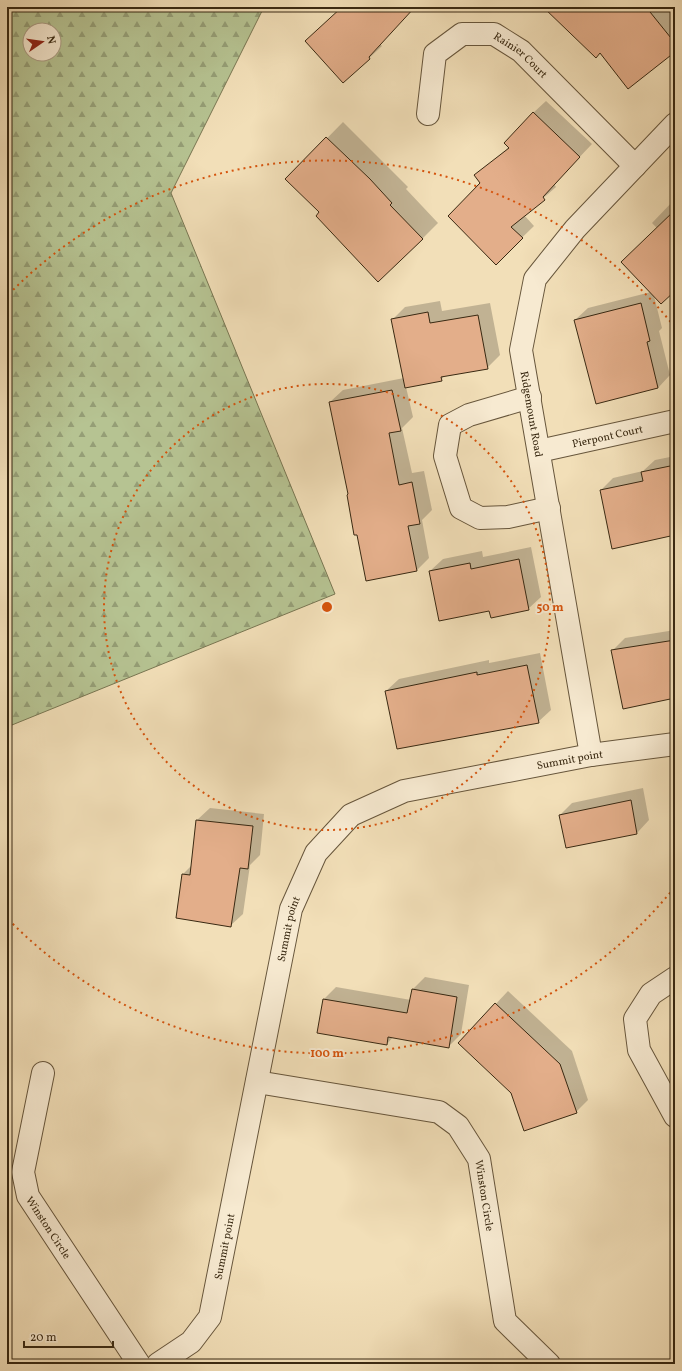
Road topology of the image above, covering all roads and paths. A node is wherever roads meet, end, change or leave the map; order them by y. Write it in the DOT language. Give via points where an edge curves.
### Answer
graph roads {
  1 [pos="428,114"];
  2 [pos="675,124"];
  3 [pos="635,166"];
  4 [pos="530,397"];
  5 [pos="675,421"];
  6 [pos="539,451"];
  7 [pos="549,508"];
  8 [pos="675,744"];
  9 [pos="591,755"];
  10 [pos="675,978"];
  11 [pos="43,1073"];
  12 [pos="257,1082"];
  13 [pos="675,1116"];
  14 [pos="139,1364"];
  15 [pos="158,1364"];
  16 [pos="549,1364"];
  1 -- 3 [label="street, Rainier Court" via="435,54 462,34 494,34 521,51"];
  2 -- 3 [label="street, Ridgemount Road"];
  3 -- 4 [label="street, Ridgemount Road" via="575,229 535,279 521,350"];
  4 -- 6 [label="street, Ridgemount Road"];
  4 -- 7 [label="street" via="469,414 450,425 445,456 461,508 480,518 508,517"];
  5 -- 6 [label="street, Pierpont Court"];
  6 -- 7 [label="street, Ridgemount Road"];
  7 -- 9 [label="street, Ridgemount Road"];
  8 -- 9 [label="street, Summit point"];
  9 -- 12 [label="street, Summit point" via="404,791 351,815 316,853 291,909"];
  10 -- 13 [label="street" via="651,994 634,1019 639,1050"];
  11 -- 14 [label="street, Winston Circle" via="23,1172 28,1196"];
  12 -- 15 [label="street, Summit point" via="210,1317 191,1342"];
  12 -- 16 [label="street, Winston Circle" via="439,1112 458,1126 479,1159 505,1321"];
}
